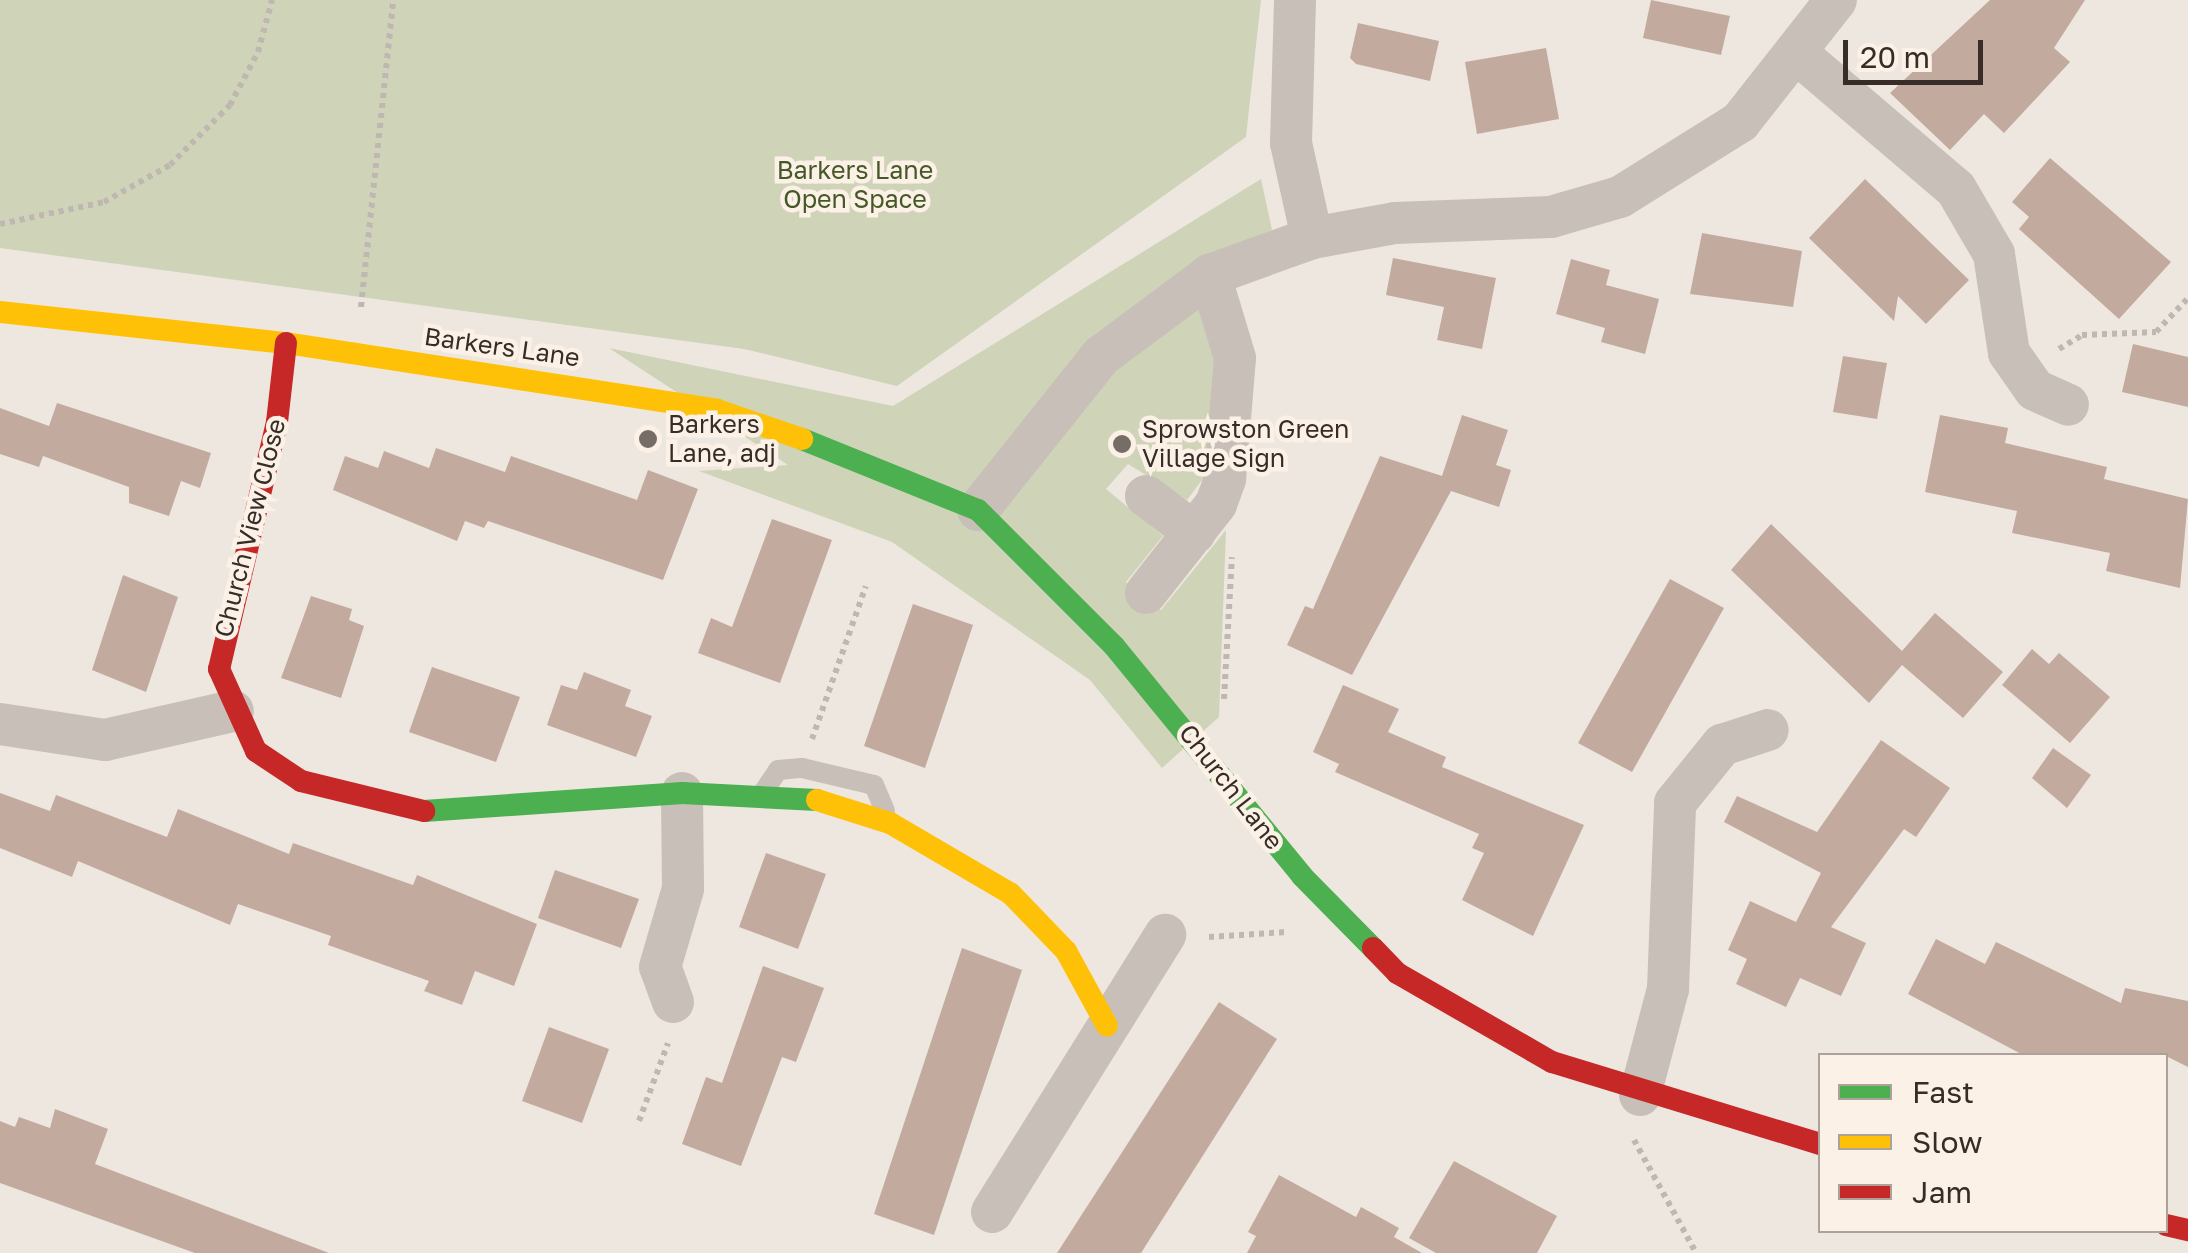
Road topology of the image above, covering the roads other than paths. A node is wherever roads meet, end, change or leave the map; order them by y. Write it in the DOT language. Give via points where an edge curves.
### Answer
graph roads {
  1 [pos="1295,0"];
  2 [pos="1836,0"];
  3 [pos="1799,55"];
  4 [pos="1312,238"];
  5 [pos="1210,275"];
  6 [pos="0,312"];
  7 [pos="286,343"];
  8 [pos="2068,405"];
  9 [pos="1146,496"];
  10 [pos="978,510"];
  11 [pos="1205,518"];
  12 [pos="1146,593"];
  13 [pos="233,712"];
  14 [pos="0,724"];
  15 [pos="1768,730"];
  16 [pos="763,793"];
  17 [pos="682,794"];
  18 [pos="890,823"];
  19 [pos="1165,935"];
  20 [pos="673,1002"];
  21 [pos="1106,1026"];
  22 [pos="1640,1095"];
  23 [pos="1818,1143"];
  24 [pos="992,1212"];
  1 -- 4 [label="street" via="1291,143"];
  2 -- 3 [label="street"];
  3 -- 4 [label="street" via="1740,122 1620,197 1550,217 1395,222"];
  3 -- 8 [label="street" via="1956,189 1994,254 1999,318 2019,372"];
  4 -- 5 [label="street"];
  5 -- 10 [label="street" via="1101,356"];
  5 -- 11 [label="street" via="1235,358"];
  6 -- 7 [label="street, Barkers Lane"];
  7 -- 10 [label="street, Barkers Lane" via="717,410 890,469"];
  7 -- 13 [label="street, Church View Close" via="276,422 222,639 218,669"];
  9 -- 11 [label="street"];
  10 -- 22 [label="street, Church Lane" via="1201,746 1302,876 1397,973 1492,1032"];
  11 -- 12 [label="street"];
  13 -- 14 [label="street" via="104,740"];
  13 -- 17 [label="street, Church View Close" via="256,751 301,781 376,805 449,814"];
  15 -- 22 [label="street" via="1722,745 1675,803 1668,989"];
  16 -- 17 [label="street, Church View Close"];
  16 -- 18 [label="street, Church View Close" via="828,801"];
  16 -- 18 [label="lane" via="778,770 802,768 874,785"];
  17 -- 20 [label="street" via="683,889 660,967"];
  18 -- 21 [label="street, Church View Close" via="1010,892 1066,951"];
  19 -- 21 [label="street"];
  21 -- 24 [label="street"];
  22 -- 23 [label="street, Church Lane"];
}
